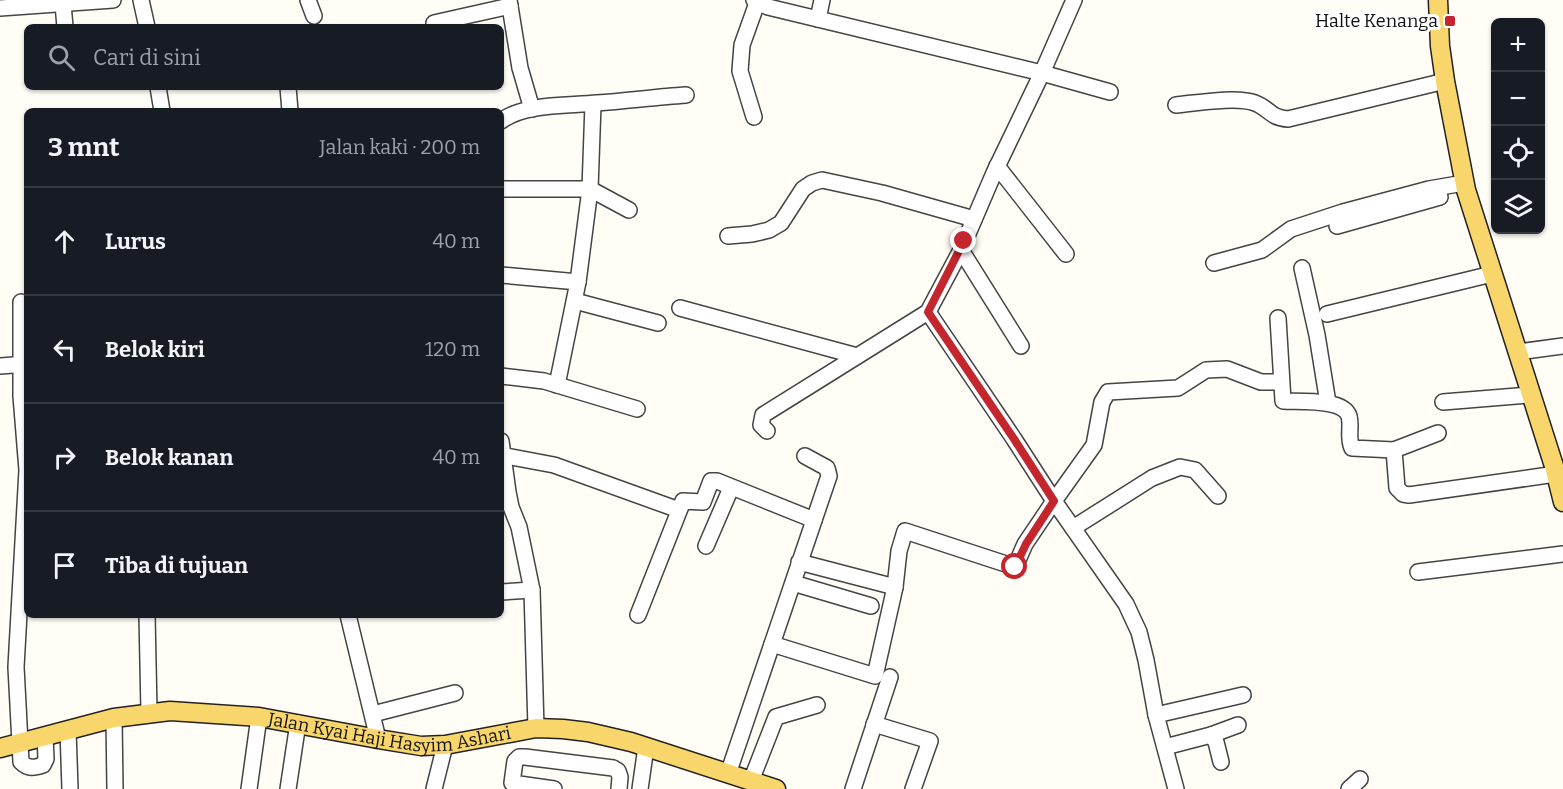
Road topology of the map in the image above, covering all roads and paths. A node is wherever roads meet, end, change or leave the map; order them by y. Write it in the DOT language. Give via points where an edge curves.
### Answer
graph roads {
  1 [pos="113,0"];
  2 [pos="141,0"];
  3 [pos="308,0"];
  4 [pos="822,0"];
  5 [pos="1074,0"];
  6 [pos="1438,0"];
  7 [pos="756,2"];
  8 [pos="509,3"];
  9 [pos="63,4"];
  10 [pos="0,8"];
  11 [pos="314,16"];
  12 [pos="818,19"];
  13 [pos="434,23"];
  14 [pos="65,24"];
  15 [pos="146,24"];
  16 [pos="1042,73"];
  17 [pos="1445,81"];
  18 [pos="158,90"];
  19 [pos="288,90"];
  20 [pos="1110,92"];
  21 [pos="686,94"];
  22 [pos="593,104"];
  23 [pos="1176,105"];
  24 [pos="162,108"];
  25 [pos="290,108"];
  26 [pos="531,109"];
  27 [pos="754,117"];
  28 [pos="504,118"];
  29 [pos="997,166"];
  30 [pos="1465,186"];
  31 [pos="504,189"];
  32 [pos="590,189"];
  33 [pos="629,210"];
  34 [pos="974,219"];
  35 [pos="1337,226"];
  36 [pos="728,236"];
  37 [pos="961,250"];
  38 [pos="1066,254"];
  39 [pos="1214,263"];
  40 [pos="1303,272"];
  41 [pos="1492,274"];
  42 [pos="504,275"];
  43 [pos="578,282"];
  44 [pos="574,301"];
  45 [pos="21,302"];
  46 [pos="680,308"];
  47 [pos="928,312"];
  48 [pos="1327,314"];
  49 [pos="1278,318"];
  50 [pos="657,323"];
  51 [pos="1021,346"];
  52 [pos="1563,346"];
  53 [pos="1518,352"];
  54 [pos="857,357"];
  55 [pos="24,364"];
  56 [pos="0,366"];
  57 [pos="504,376"];
  58 [pos="1281,382"];
  59 [pos="557,385"];
  60 [pos="1530,395"];
  61 [pos="1443,402"];
  62 [pos="1328,403"];
  63 [pos="636,409"];
  64 [pos="767,431"];
  65 [pos="24,433"];
  66 [pos="1438,433"];
  67 [pos="1394,450"];
  68 [pos="504,451"];
  69 [pos="806,456"];
  70 [pos="504,468"];
  71 [pos="1560,474"];
  72 [pos="731,488"];
  73 [pos="1218,496"];
  74 [pos="1054,501"];
  75 [pos="1563,502"];
  76 [pos="679,510"];
  77 [pos="814,520"];
  78 [pos="24,524"];
  79 [pos="1073,528"];
  80 [pos="706,546"];
  81 [pos="1563,554"];
  82 [pos="799,562"];
  83 [pos="1418,572"];
  84 [pos="793,583"];
  85 [pos="895,586"];
  86 [pos="532,590"];
  87 [pos="504,592"];
  88 [pos="871,606"];
  89 [pos="638,615"];
  90 [pos="147,618"];
  91 [pos="349,618"];
  92 [pos="772,644"];
  93 [pos="890,677"];
  94 [pos="455,693"];
  95 [pos="1243,695"];
  96 [pos="817,705"];
  97 [pos="149,712"];
  98 [pos="373,714"];
  99 [pos="1156,715"];
  100 [pos="259,717"];
  101 [pos="114,718"];
  102 [pos="298,723"];
  103 [pos="874,724"];
  104 [pos="1238,725"];
  105 [pos="536,728"];
  106 [pos="68,730"];
  107 [pos="1210,735"];
  108 [pos="45,736"];
  109 [pos="378,739"];
  110 [pos="20,742"];
  111 [pos="445,745"];
  112 [pos="646,747"];
  113 [pos="1165,747"];
  114 [pos="0,748"];
  115 [pos="1221,762"];
  116 [pos="729,774"];
  117 [pos="751,781"];
  118 [pos="70,789"];
  119 [pos="115,789"];
  120 [pos="249,789"];
  121 [pos="288,789"];
  122 [pos="434,789"];
  123 [pos="554,789"];
  124 [pos="619,789"];
  125 [pos="640,789"];
  126 [pos="776,789"];
  127 [pos="853,789"];
  128 [pos="914,789"];
  129 [pos="1176,789"];
  1 -- 9 [label="street"];
  2 -- 15 [label="street"];
  3 -- 11 [label="street"];
  4 -- 12 [label="street"];
  5 -- 16 [label="street"];
  6 -- 17 [label="main road"];
  7 -- 12 [label="street"];
  7 -- 27 [label="street" via="742,45 740,71"];
  8 -- 13 [label="street"];
  8 -- 26 [label="street"];
  9 -- 10 [label="street"];
  9 -- 14 [label="street"];
  12 -- 16 [label="street"];
  16 -- 20 [label="street"];
  16 -- 29 [label="street"];
  17 -- 23 [label="street" via="1288,119 1276,118 1255,102"];
  17 -- 30 [label="main road"];
  18 -- 24 [label="street"];
  19 -- 25 [label="street"];
  21 -- 22 [label="street"];
  22 -- 26 [label="street"];
  22 -- 32 [label="street"];
  26 -- 28 [label="street"];
  29 -- 34 [label="street"];
  29 -- 38 [label="street"];
  30 -- 35 [label="street"];
  30 -- 39 [label="street" via="1429,189 1343,212 1291,229 1262,250"];
  30 -- 41 [label="main road"];
  31 -- 32 [label="street"];
  32 -- 33 [label="street"];
  32 -- 43 [label="street"];
  34 -- 36 [label="street" via="822,180 803,189 781,223 769,230"];
  34 -- 37 [label="street"];
  37 -- 47 [label="street"];
  37 -- 51 [label="street"];
  40 -- 62 [label="street"];
  41 -- 48 [label="street"];
  41 -- 53 [label="main road"];
  42 -- 43 [label="street"];
  43 -- 44 [label="street"];
  44 -- 50 [label="street"];
  44 -- 59 [label="street"];
  45 -- 55 [label="street"];
  46 -- 54 [label="street"];
  47 -- 54 [label="street"];
  47 -- 74 [label="street"];
  49 -- 58 [label="street"];
  52 -- 53 [label="street"];
  53 -- 60 [label="main road"];
  54 -- 64 [label="street" via="762,415"];
  55 -- 56 [label="street"];
  55 -- 65 [label="street"];
  57 -- 59 [label="street"];
  58 -- 62 [label="street" via="1283,401"];
  58 -- 74 [label="street" via="1261,382 1227,369 1206,370 1178,388 1108,392 1102,402 1094,445"];
  59 -- 63 [label="street"];
  60 -- 61 [label="street"];
  60 -- 71 [label="main road"];
  62 -- 67 [label="street" via="1343,407 1348,415 1352,448"];
  66 -- 67 [label="street"];
  67 -- 71 [label="street" via="1397,488 1409,495"];
  68 -- 76 [label="street"];
  69 -- 77 [label="street" via="827,468 829,476"];
  70 -- 86 [label="street"];
  71 -- 75 [label="main road"];
  72 -- 76 [label="street" via="711,481 703,502 683,501"];
  72 -- 77 [label="street"];
  72 -- 80 [label="street"];
  73 -- 79 [label="street" via="1195,470 1180,467 1152,478"];
  74 -- 79 [label="street"];
  74 -- 85 [label="street" via="1015,567 905,531"];
  76 -- 89 [label="street"];
  77 -- 82 [label="street"];
  78 -- 110 [label="street" via="16,667"];
  79 -- 99 [label="street" via="1126,604 1139,632"];
  81 -- 83 [label="street"];
  82 -- 84 [label="street"];
  82 -- 85 [label="street"];
  84 -- 88 [label="street"];
  84 -- 92 [label="street"];
  85 -- 92 [label="street" via="875,676"];
  86 -- 87 [label="street"];
  86 -- 105 [label="street"];
  90 -- 97 [label="street"];
  91 -- 98 [label="street"];
  92 -- 116 [label="street"];
  93 -- 103 [label="street"];
  94 -- 98 [label="street"];
  95 -- 99 [label="street"];
  96 -- 117 [label="street" via="776,717"];
  97 -- 100 [label="main road, Jalan Kyai Haji Hasyim Ashari" via="202,711"];
  97 -- 101 [label="main road, Jalan Kyai Haji Hasyim Ashari"];
  98 -- 109 [label="street"];
  99 -- 113 [label="street"];
  100 -- 102 [label="main road, Jalan Kyai Haji Hasyim Ashari"];
  100 -- 120 [label="street"];
  101 -- 106 [label="main road, Jalan Kyai Haji Hasyim Ashari"];
  101 -- 119 [label="street"];
  102 -- 109 [label="main road, Jalan Kyai Haji Hasyim Ashari"];
  102 -- 121 [label="street"];
  103 -- 127 [label="street"];
  103 -- 128 [label="street" via="930,741"];
  104 -- 107 [label="street"];
  105 -- 111 [label="main road, Jalan Kyai Haji Hasyim Ashari"];
  105 -- 112 [label="main road, Jalan Kyai Haji Hasyim Ashari" via="588,732"];
  106 -- 108 [label="main road, Jalan Kyai Haji Hasyim Ashari"];
  106 -- 118 [label="street"];
  107 -- 113 [label="street"];
  107 -- 115 [label="street"];
  108 -- 110 [label="main road, Jalan Kyai Haji Hasyim Ashari"];
  108 -- 110 [label="street" via="46,759 35,768 21,762"];
  109 -- 111 [label="main road, Jalan Kyai Haji Hasyim Ashari" via="422,746"];
  110 -- 114 [label="main road, Jalan Kyai Haji Hasyim Ashari"];
  111 -- 122 [label="street"];
  112 -- 116 [label="main road, Jalan Kyai Haji Hasyim Ashari"];
  112 -- 125 [label="street"];
  113 -- 129 [label="street"];
  116 -- 117 [label="main road, Jalan Kyai Haji Hasyim Ashari"];
  117 -- 126 [label="main road, Jalan Kyai Haji Hasyim Ashari"];
  123 -- 124 [label="street" via="512,783 515,761 525,757 613,768 620,777"];
}
